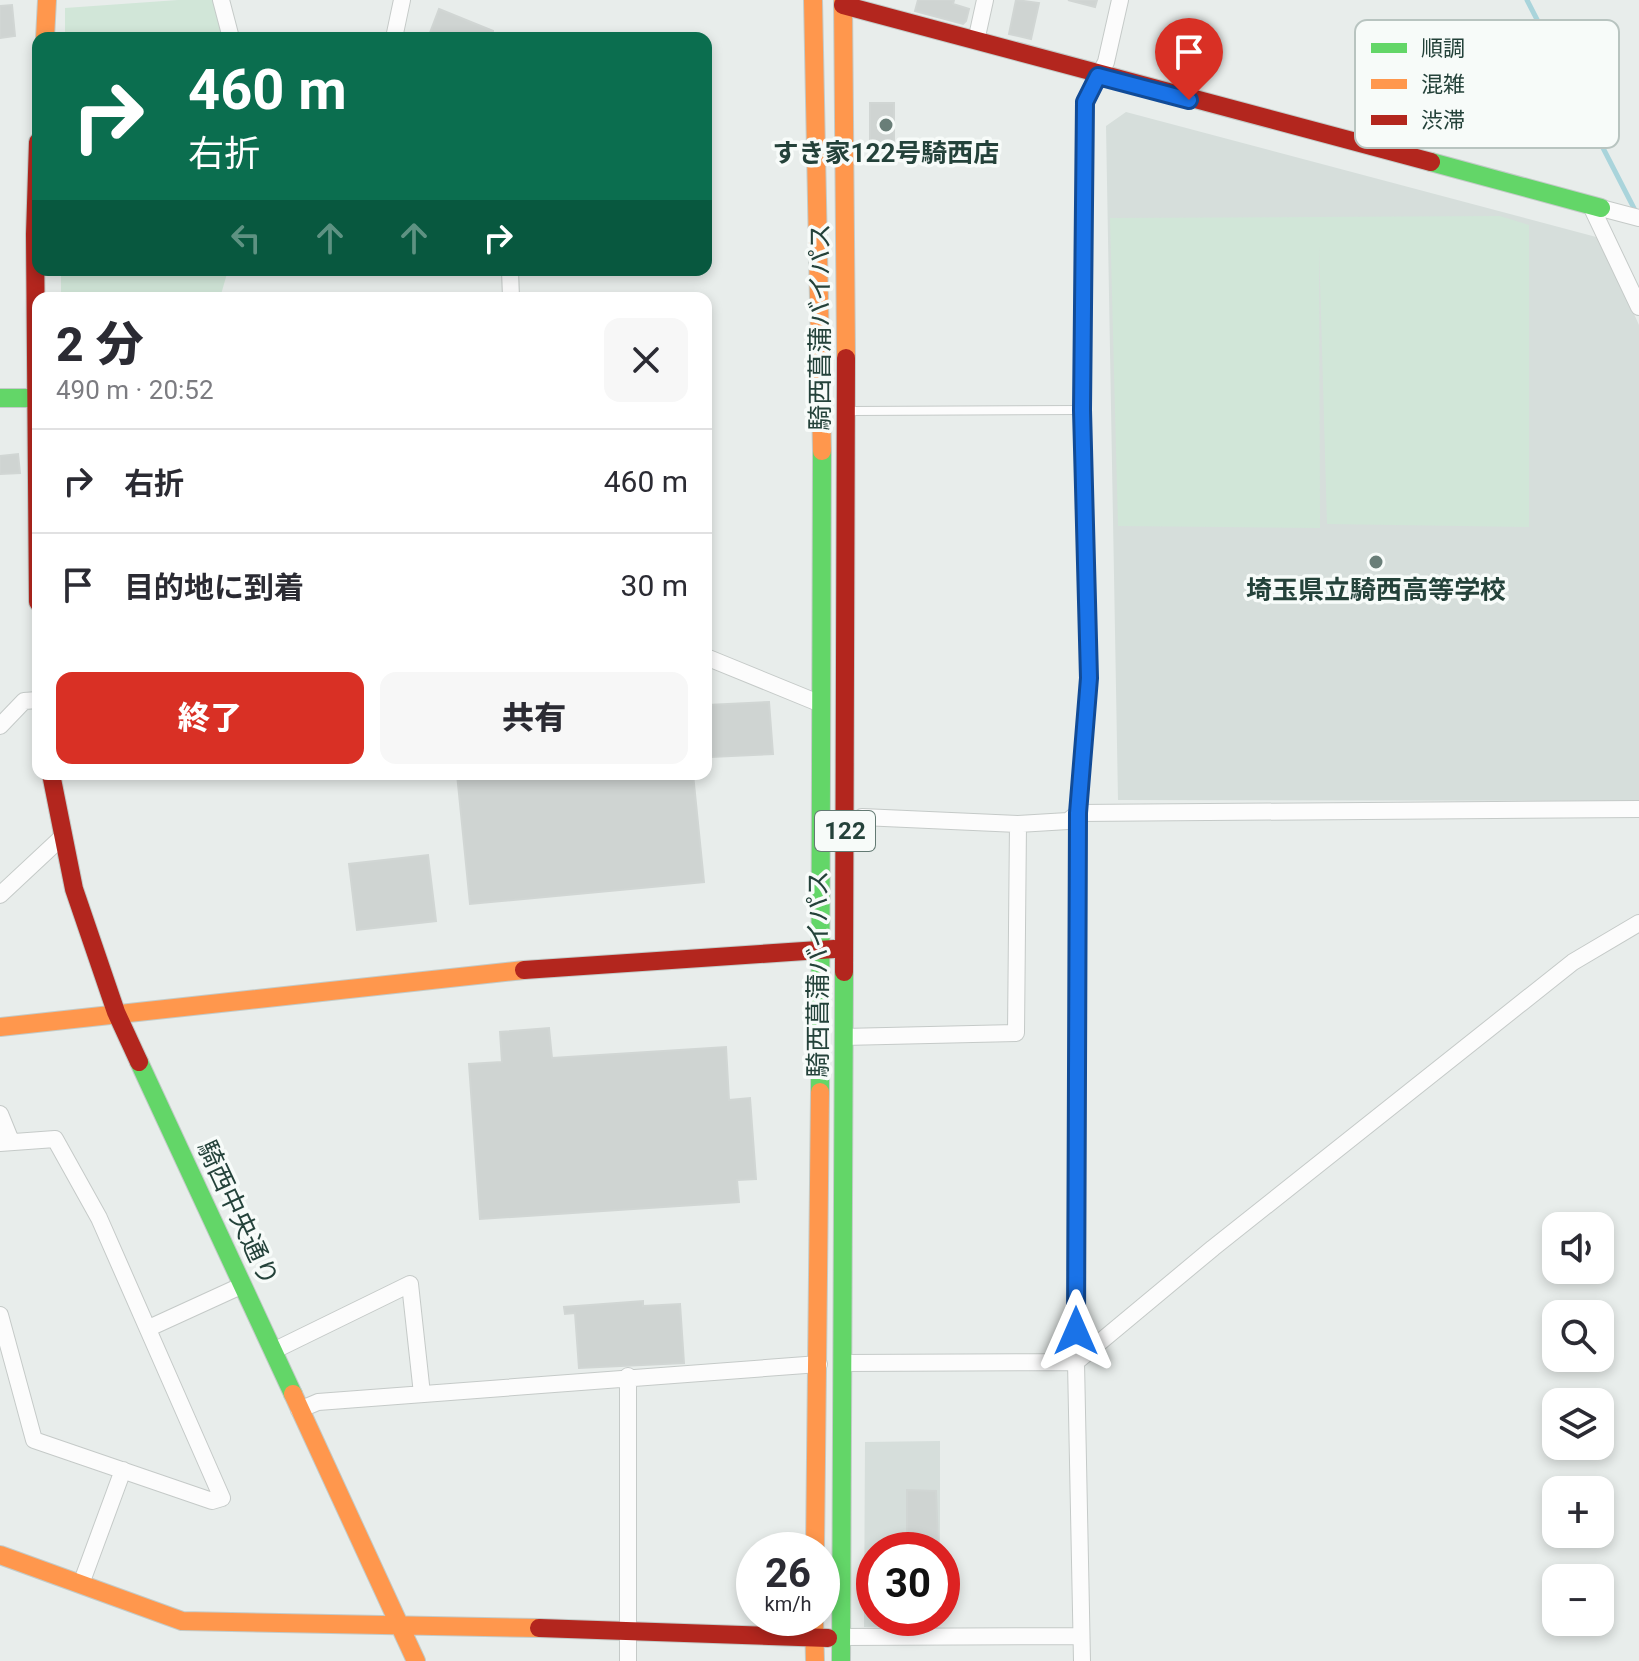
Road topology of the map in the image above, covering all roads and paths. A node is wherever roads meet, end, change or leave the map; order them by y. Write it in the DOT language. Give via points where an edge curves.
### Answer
graph roads {
  1 [pos="47,0"];
  2 [pos="221,0"];
  3 [pos="402,0"];
  4 [pos="813,0"];
  5 [pos="985,0"];
  6 [pos="1120,0"];
  7 [pos="838,2"];
  8 [pos="45,32"];
  9 [pos="229,32"];
  10 [pos="395,32"];
  11 [pos="976,41"];
  12 [pos="1098,76"];
  13 [pos="1355,144"];
  14 [pos="1372,148"];
  15 [pos="1596,207"];
  16 [pos="1639,218"];
  17 [pos="1639,307"];
  18 [pos="0,398"];
  19 [pos="32,398"];
  20 [pos="1082,410"];
  21 [pos="847,411"];
  22 [pos="712,659"];
  23 [pos="32,700"];
  24 [pos="821,704"];
  25 [pos="0,726"];
  26 [pos="52,780"];
  27 [pos="1639,809"];
  28 [pos="1078,813"];
  29 [pos="854,817"];
  30 [pos="1018,824"];
  31 [pos="61,838"];
  32 [pos="0,895"];
  33 [pos="1639,923"];
  34 [pos="818,948"];
  35 [pos="843,949"];
  36 [pos="116,1012"];
  37 [pos="0,1027"];
  38 [pos="843,1037"];
  39 [pos="0,1114"];
  40 [pos="6,1142"];
  41 [pos="243,1285"];
  42 [pos="0,1315"];
  43 [pos="149,1328"];
  44 [pos="273,1351"];
  45 [pos="1076,1362"];
  46 [pos="844,1363"];
  47 [pos="819,1364"];
  48 [pos="628,1376"];
  49 [pos="422,1394"];
  50 [pos="299,1410"];
  51 [pos="123,1470"];
  52 [pos="815,1532"];
  53 [pos="0,1555"];
  54 [pos="81,1584"];
  55 [pos="401,1627"];
  56 [pos="628,1630"];
  57 [pos="813,1636"];
  58 [pos="1081,1636"];
  59 [pos="841,1637"];
  60 [pos="813,1639"];
  61 [pos="416,1661"];
  62 [pos="628,1661"];
  63 [pos="815,1661"];
  64 [pos="841,1661"];
  65 [pos="1082,1661"];
  1 -- 8 [label="main road"];
  2 -- 9 [label="street"];
  3 -- 10 [label="street"];
  4 -- 24 [label="main road, 騎西菖蒲バイパス / 122" via="822,408"];
  5 -- 11 [label="street"];
  6 -- 12 [label="street"];
  7 -- 11 [label="main road"];
  7 -- 21 [label="main road, 騎西菖蒲バイパス / 122"];
  11 -- 12 [label="main road"];
  12 -- 13 [label="main road"];
  12 -- 20 [label="street" via="1085,102"];
  14 -- 15 [label="main road"];
  15 -- 16 [label="street"];
  15 -- 17 [label="street"];
  18 -- 19 [label="main road"];
  20 -- 21 [label="lane"];
  20 -- 28 [label="street" via="1089,678"];
  21 -- 29 [label="main road, 騎西菖蒲バイパス / 122"];
  22 -- 24 [label="street"];
  23 -- 25 [label="street" via="24,701"];
  24 -- 34 [label="main road, 騎西菖蒲バイパス / 122"];
  26 -- 31 [label="main road, 騎西中央通り"];
  27 -- 28 [label="street"];
  28 -- 30 [label="street" via="1068,821"];
  28 -- 45 [label="street"];
  29 -- 30 [label="street"];
  29 -- 35 [label="main road, 騎西菖蒲バイパス / 122"];
  30 -- 38 [label="street" via="1016,1033"];
  31 -- 32 [label="street"];
  31 -- 36 [label="main road, 騎西中央通り"];
  33 -- 45 [label="street" via="1573,962"];
  34 -- 35 [label="main road"];
  34 -- 36 [label="main road" via="496,972"];
  34 -- 47 [label="main road, 騎西菖蒲バイパス / 122"];
  35 -- 38 [label="main road, 騎西菖蒲バイパス / 122"];
  36 -- 37 [label="main road"];
  36 -- 41 [label="main road, 騎西中央通り"];
  38 -- 46 [label="main road, 騎西菖蒲バイパス / 122"];
  39 -- 40 [label="street"];
  40 -- 43 [label="street" via="55,1139 99,1218"];
  41 -- 43 [label="street"];
  41 -- 44 [label="main road, 騎西中央通り"];
  42 -- 51 [label="street" via="34,1440"];
  43 -- 51 [label="street" via="222,1498 212,1501"];
  44 -- 49 [label="street" via="410,1284"];
  44 -- 50 [label="main road, 騎西中央通り"];
  45 -- 46 [label="street"];
  45 -- 58 [label="street"];
  46 -- 59 [label="main road, 騎西菖蒲バイパス / 122"];
  47 -- 48 [label="street"];
  47 -- 52 [label="main road, 騎西菖蒲バイパス / 122"];
  48 -- 49 [label="street"];
  48 -- 56 [label="street"];
  49 -- 50 [label="street" via="318,1402"];
  50 -- 55 [label="main road, 騎西中央通り"];
  51 -- 54 [label="street"];
  53 -- 54 [label="main road"];
  54 -- 55 [label="main road" via="182,1621"];
  55 -- 56 [label="main road"];
  55 -- 61 [label="main road, 騎西中央通り"];
  56 -- 60 [label="main road"];
  56 -- 62 [label="street"];
  57 -- 60 [label="main road"];
  58 -- 59 [label="street"];
  58 -- 65 [label="street"];
  59 -- 60 [label="main road"];
  59 -- 64 [label="main road, 騎西菖蒲バイパス / 122"];
  60 -- 63 [label="main road"];
}
